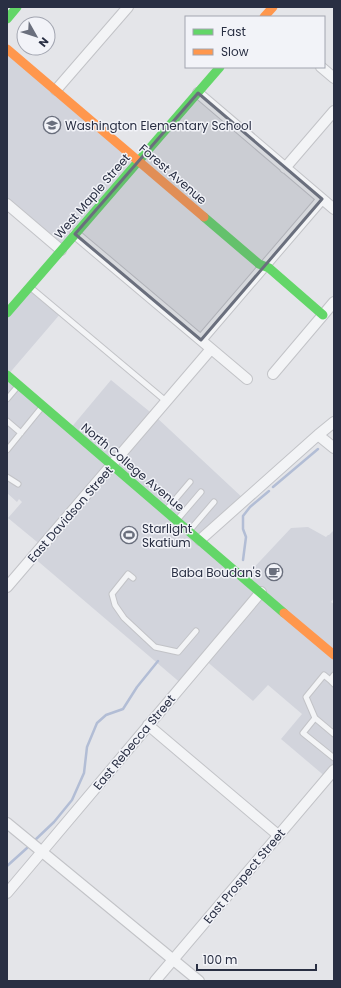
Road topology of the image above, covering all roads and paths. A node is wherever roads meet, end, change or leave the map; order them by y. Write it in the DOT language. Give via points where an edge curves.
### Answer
graph roads {
  1 [pos="17,7"];
  2 [pos="128,7"];
  3 [pos="273,7"];
  4 [pos="265,16"];
  5 [pos="7,19"];
  6 [pos="7,49"];
  7 [pos="219,68"];
  8 [pos="322,68"];
  9 [pos="334,78"];
  10 [pos="56,90"];
  11 [pos="198,93"];
  12 [pos="334,111"];
  13 [pos="139,160"];
  14 [pos="285,168"];
  15 [pos="322,199"];
  16 [pos="7,204"];
  17 [pos="334,209"];
  18 [pos="75,234"];
  19 [pos="62,250"];
  20 [pos="264,266"];
  21 [pos="30,287"];
  22 [pos="334,302"];
  23 [pos="7,313"];
  24 [pos="323,315"];
  25 [pos="201,340"];
  26 [pos="211,349"];
  27 [pos="273,374"];
  28 [pos="7,375"];
  29 [pos="247,379"];
  30 [pos="18,385"];
  31 [pos="7,399"];
  32 [pos="167,402"];
  33 [pos="43,406"];
  34 [pos="7,421"];
  35 [pos="334,422"];
  36 [pos="21,433"];
  37 [pos="318,435"];
  38 [pos="334,448"];
  39 [pos="7,450"];
  40 [pos="112,466"];
  41 [pos="7,477"];
  42 [pos="190,482"];
  43 [pos="18,484"];
  44 [pos="201,492"];
  45 [pos="214,502"];
  46 [pos="165,511"];
  47 [pos="177,520"];
  48 [pos="189,531"];
  49 [pos="200,540"];
  50 [pos="133,578"];
  51 [pos="7,587"];
  52 [pos="261,592"];
  53 [pos="196,631"];
  54 [pos="334,655"];
  55 [pos="334,676"];
  56 [pos="332,682"];
  57 [pos="315,718"];
  58 [pos="148,725"];
  59 [pos="334,734"];
  60 [pos="334,758"];
  61 [pos="334,770"];
  62 [pos="7,823"];
  63 [pos="278,836"];
  64 [pos="41,851"];
  65 [pos="7,892"];
  66 [pos="173,960"];
  67 [pos="155,981"];
  68 [pos="199,981"];
  1 -- 5 [label="street"];
  2 -- 10 [label="street"];
  3 -- 4 [label="street"];
  6 -- 10 [label="street, Forest Avenue"];
  7 -- 11 [label="street, West Maple Street"];
  8 -- 9 [label="street"];
  10 -- 13 [label="street, Forest Avenue"];
  11 -- 13 [label="street, West Maple Street"];
  11 -- 14 [label="street"];
  12 -- 14 [label="street"];
  13 -- 18 [label="street, West Maple Street"];
  13 -- 20 [label="street, Forest Avenue"];
  14 -- 15 [label="street"];
  15 -- 17 [label="street"];
  15 -- 20 [label="street"];
  16 -- 19 [label="street"];
  18 -- 19 [label="street, West Maple Street"];
  18 -- 25 [label="street"];
  19 -- 21 [label="street, West Maple Street"];
  20 -- 24 [label="street, Forest Avenue"];
  20 -- 25 [label="street"];
  21 -- 23 [label="street, West Maple Street"];
  21 -- 32 [label="lane"];
  22 -- 24 [label="street"];
  24 -- 27 [label="street"];
  25 -- 26 [label="street"];
  26 -- 29 [label="street"];
  26 -- 32 [label="street, East Davidson Street"];
  28 -- 30 [label="street, North College Avenue"];
  30 -- 31 [label="lane"];
  30 -- 33 [label="street, North College Avenue"];
  32 -- 40 [label="street, East Davidson Street"];
  33 -- 36 [label="lane"];
  33 -- 40 [label="street, North College Avenue"];
  34 -- 36 [label="lane"];
  35 -- 37 [label="street"];
  36 -- 39 [label="lane"];
  37 -- 38 [label="street"];
  37 -- 49 [label="street"];
  40 -- 46 [label="street, North College Avenue"];
  40 -- 51 [label="street, East Davidson Street"];
  41 -- 43 [label="lane"];
  42 -- 46 [label="lane"];
  44 -- 47 [label="lane"];
  45 -- 48 [label="lane"];
  46 -- 47 [label="street, North College Avenue"];
  47 -- 48 [label="street, North College Avenue"];
  48 -- 49 [label="street, North College Avenue"];
  49 -- 52 [label="street, North College Avenue"];
  50 -- 53 [label="lane" via="128,574 112,594 124,618 155,647 178,652"];
  52 -- 54 [label="street, North College Avenue"];
  52 -- 58 [label="street, East Rebecca Street"];
  55 -- 56 [label="lane"];
  56 -- 57 [label="lane" via="324,674 306,697"];
  57 -- 59 [label="lane"];
  57 -- 60 [label="lane" via="303,733"];
  58 -- 63 [label="street"];
  58 -- 64 [label="street, East Rebecca Street"];
  61 -- 63 [label="street, East Prospect Street"];
  62 -- 64 [label="street"];
  63 -- 66 [label="street, East Prospect Street"];
  64 -- 65 [label="street, East Rebecca Street"];
  64 -- 66 [label="street"];
  66 -- 67 [label="street, East Prospect Street"];
  66 -- 68 [label="street"];
}
